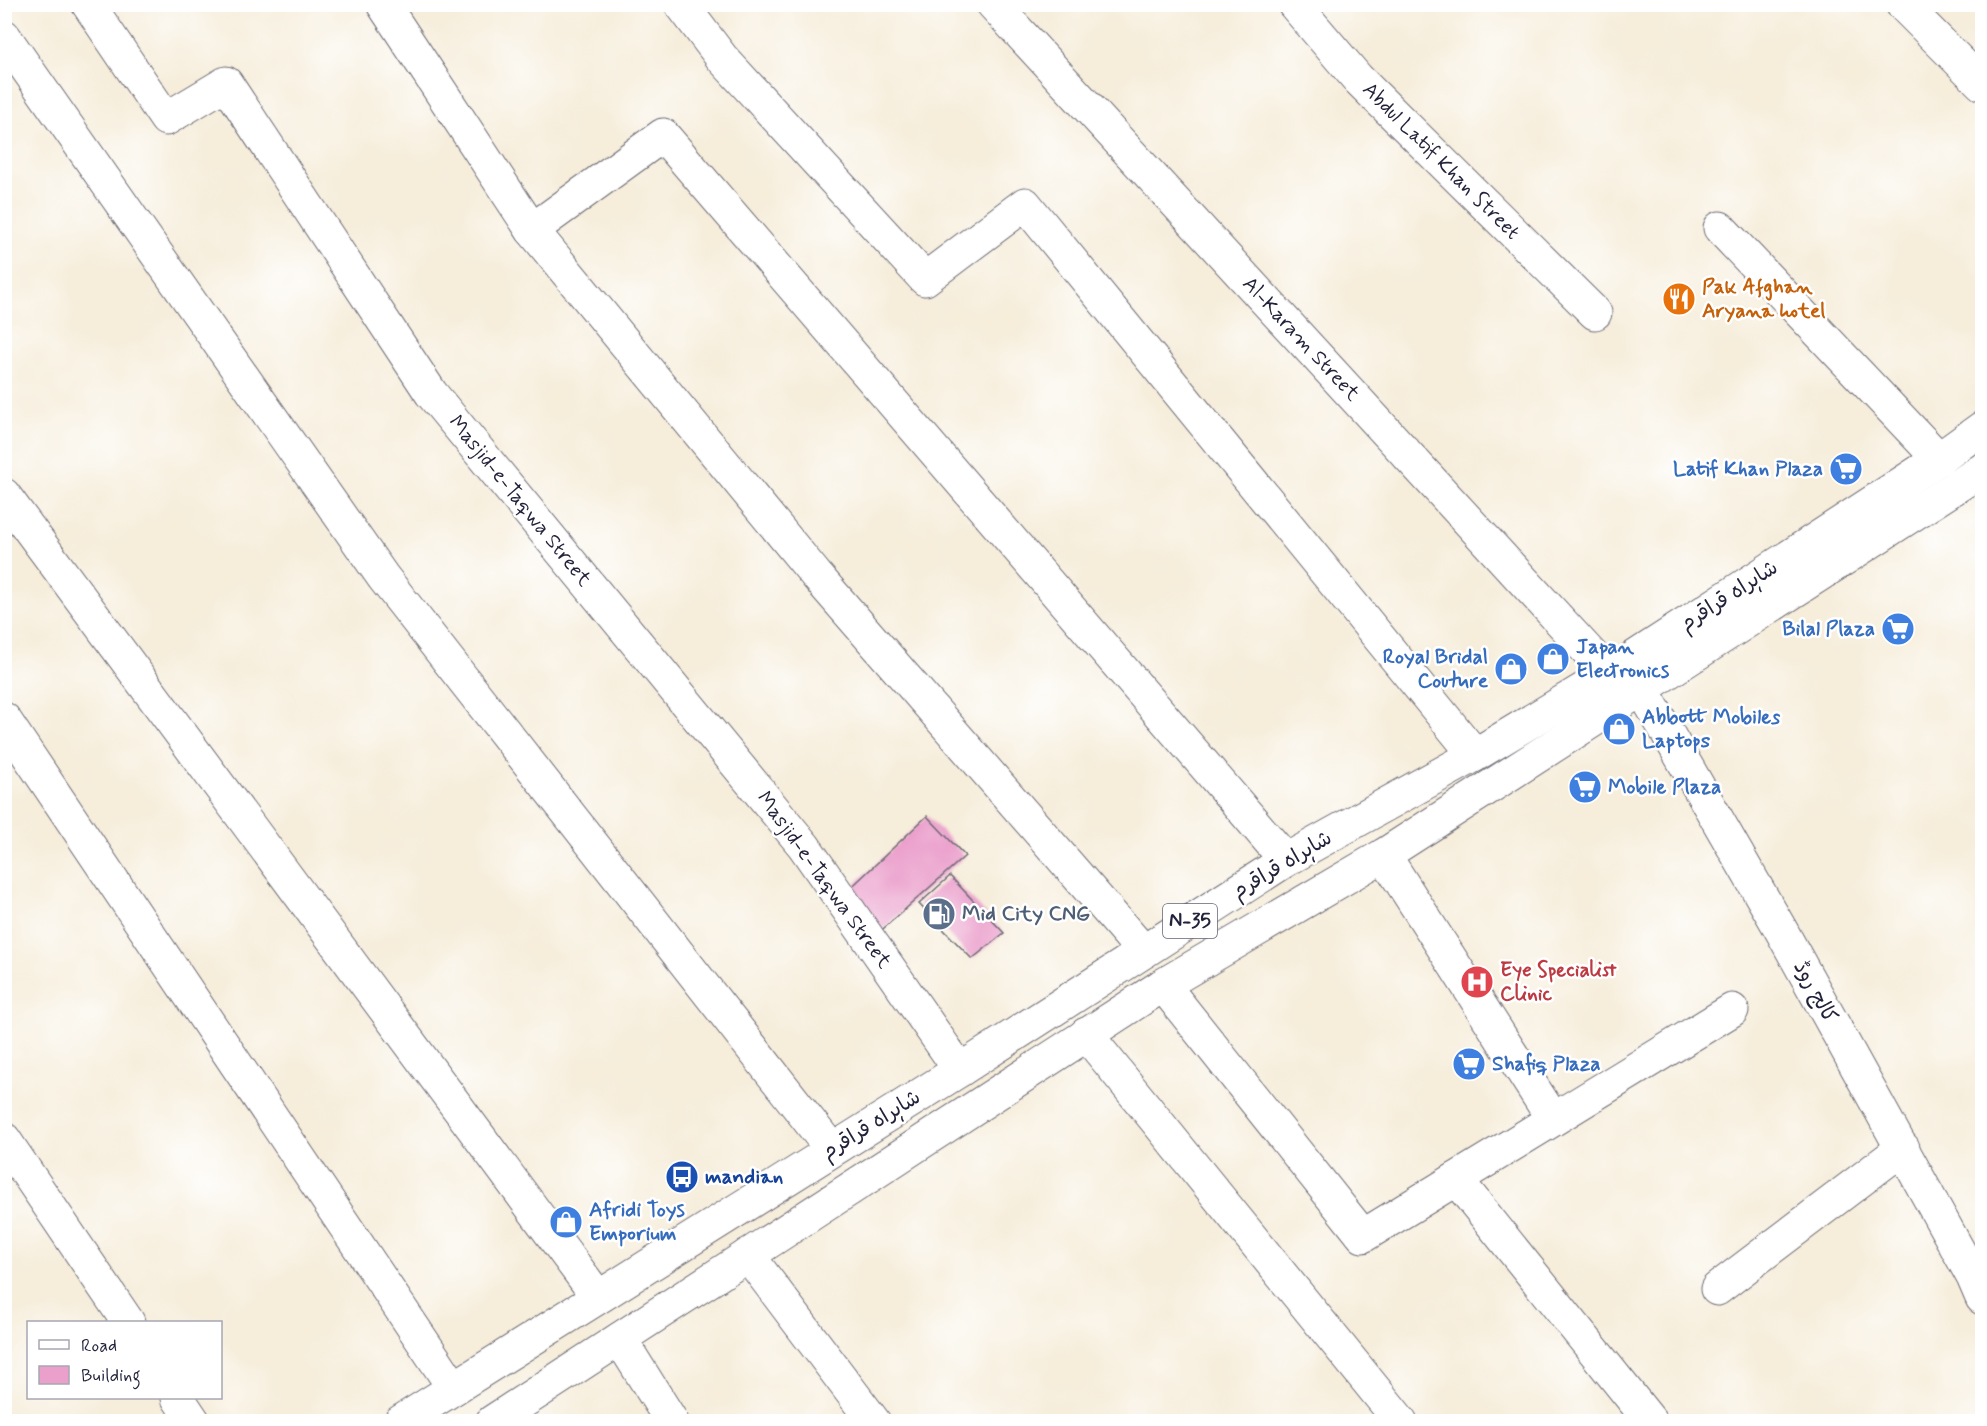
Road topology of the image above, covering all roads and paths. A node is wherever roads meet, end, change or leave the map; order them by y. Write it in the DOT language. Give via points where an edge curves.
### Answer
graph roads {
  1 [pos="88,4"];
  2 [pos="383,4"];
  3 [pos="681,4"];
  4 [pos="993,4"];
  5 [pos="1294,4"];
  6 [pos="1902,4"];
  7 [pos="4,36"];
  8 [pos="1983,84"];
  9 [pos="1720,228"];
  10 [pos="532,230"];
  11 [pos="1594,313"];
  12 [pos="1983,428"];
  13 [pos="1939,459"];
  14 [pos="1983,470"];
  15 [pos="4,495"];
  16 [pos="1609,674"];
  17 [pos="1642,689"];
  18 [pos="4,719"];
  19 [pos="1475,755"];
  20 [pos="1384,855"];
  21 [pos="1286,860"];
  22 [pos="1143,951"];
  23 [pos="1163,985"];
  24 [pos="1732,1010"];
  25 [pos="1086,1034"];
  26 [pos="960,1070"];
  27 [pos="1553,1119"];
  28 [pos="4,1139"];
  29 [pos="1903,1148"];
  30 [pos="831,1150"];
  31 [pos="1456,1179"];
  32 [pos="748,1255"];
  33 [pos="1717,1289"];
  34 [pos="598,1297"];
  35 [pos="1983,1298"];
  36 [pos="127,1321"];
  37 [pos="620,1339"];
  38 [pos="454,1388"];
  39 [pos="179,1399"];
  40 [pos="194,1422"];
  41 [pos="400,1422"];
  42 [pos="492,1422"];
  43 [pos="672,1422"];
  44 [pos="874,1422"];
  45 [pos="1401,1422"];
  46 [pos="1652,1422"];
  1 -- 26 [label="main road, Masjid-e-Taqwa Street" via="166,119 226,83 431,393 804,846"];
  2 -- 10 [label="main road"];
  3 -- 19 [label="main road" via="722,58 925,279 1025,204"];
  4 -- 16 [label="main road, Al-Karam Street"];
  5 -- 11 [label="main road, Abdul Latif Khan Street" via="1358,79"];
  6 -- 8 [label="main road"];
  7 -- 30 [label="main road" via="383,577"];
  9 -- 13 [label="main road"];
  10 -- 21 [label="main road" via="663,135"];
  10 -- 22 [label="main road" via="816,576"];
  12 -- 13 [label="main road, شاہراہ قراقرم / N-35"];
  13 -- 16 [label="main road, شاہراہ قراقرم / N-35"];
  14 -- 17 [label="main road, شاہراہ قراقرم / N-35"];
  15 -- 34 [label="main road"];
  16 -- 19 [label="main road, شاہراہ قراقرم / N-35"];
  17 -- 20 [label="main road, شاہراہ قراقرم / N-35"];
  17 -- 29 [label="main road, کالج روڈ"];
  18 -- 38 [label="main road"];
  19 -- 21 [label="main road, شاہراہ قراقرم / N-35"];
  20 -- 23 [label="main road, شاہراہ قراقرم / N-35"];
  20 -- 27 [label="main road"];
  21 -- 22 [label="main road, شاہراہ قراقرم / N-35"];
  22 -- 26 [label="main road, شاہراہ قراقرم / N-35"];
  23 -- 25 [label="main road, شاہراہ قراقرم / N-35"];
  23 -- 31 [label="main road" via="1363,1236"];
  24 -- 27 [label="main road"];
  25 -- 32 [label="main road, شاہراہ قراقرم / N-35"];
  25 -- 45 [label="main road"];
  26 -- 30 [label="main road, شاہراہ قراقرم / N-35"];
  27 -- 31 [label="main road"];
  28 -- 36 [label="main road"];
  29 -- 33 [label="main road"];
  29 -- 35 [label="main road, کالج روڈ"];
  30 -- 34 [label="main road, شاہراہ قراقرم / N-35"];
  31 -- 46 [label="main road"];
  32 -- 37 [label="main road, شاہراہ قراقرم / N-35"];
  32 -- 44 [label="main road"];
  34 -- 38 [label="main road, شاہراہ قراقرم / N-35"];
  37 -- 42 [label="main road, شاہراہ قراقرم / N-35"];
  37 -- 43 [label="main road"];
  38 -- 41 [label="main road, شاہراہ قراقرم / N-35"];
  39 -- 40 [label="main road"];
}
